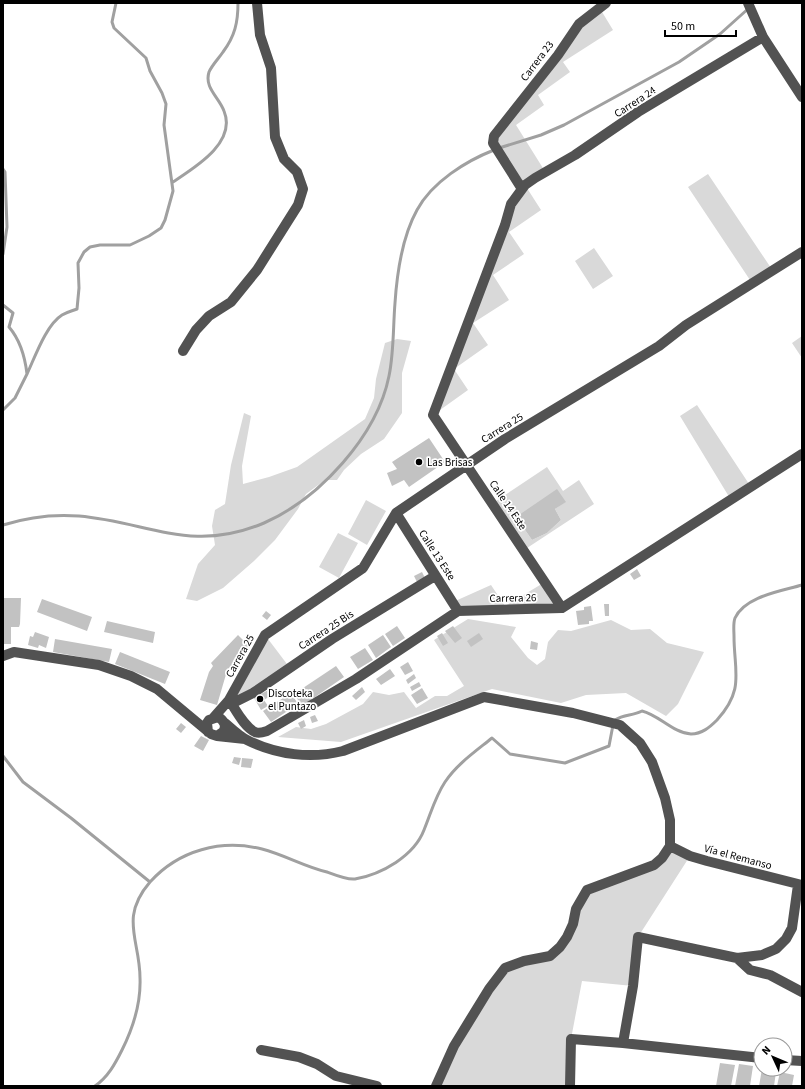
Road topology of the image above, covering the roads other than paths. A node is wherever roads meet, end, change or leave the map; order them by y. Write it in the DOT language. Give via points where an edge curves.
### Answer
graph roads {
  1 [pos="257,3"];
  2 [pos="606,3"];
  3 [pos="748,3"];
  4 [pos="763,37"];
  5 [pos="802,97"];
  6 [pos="522,189"];
  7 [pos="802,252"];
  8 [pos="183,351"];
  9 [pos="433,415"];
  10 [pos="802,454"];
  11 [pos="467,465"];
  12 [pos="396,513"];
  13 [pos="435,576"];
  14 [pos="562,608"];
  15 [pos="458,611"];
  16 [pos="3,656"];
  17 [pos="227,702"];
  18 [pos="219,720"];
  19 [pos="193,721"];
  20 [pos="212,734"];
  21 [pos="246,739"];
  22 [pos="670,846"];
  23 [pos="800,885"];
  24 [pos="737,958"];
  25 [pos="802,992"];
  26 [pos="623,1043"];
  27 [pos="261,1050"];
  28 [pos="753,1057"];
  29 [pos="377,1086"];
  30 [pos="436,1086"];
  31 [pos="570,1086"];
  1 -- 8 [label="street" via="260,35 271,68 275,137 284,159 297,172 303,189 298,204 257,270 231,302 209,316 196,330"];
  2 -- 6 [label="street, Carrera 23" via="579,24 558,55 494,136 493,143"];
  3 -- 4 [label="street"];
  4 -- 5 [label="street"];
  4 -- 6 [label="street, Carrera 24" via="638,112"];
  6 -- 9 [label="street, Carrera 24" via="511,204"];
  7 -- 11 [label="street, Carrera 25" via="686,324 659,346 505,439"];
  9 -- 11 [label="street, Calle 14 Este"];
  10 -- 14 [label="street"];
  11 -- 12 [label="street, Carrera 25"];
  11 -- 14 [label="street, Calle 14 Este"];
  12 -- 13 [label="street, Calle 13 Este"];
  12 -- 17 [label="street, Carrera 25" via="362,568 265,635"];
  13 -- 15 [label="street, Calle 13 Este"];
  13 -- 17 [label="street, Carrera 25 Bis" via="332,639 253,693 237,701"];
  14 -- 15 [label="street, Carrera 26"];
  15 -- 17 [label="street" via="356,679 268,731 255,732"];
  16 -- 19 [label="street" via="14,652 106,667 157,689"];
  17 -- 18 [label="street, Carrera 25"];
  18 -- 19 [label="street"];
  18 -- 20 [label="street" via="223,732"];
  18 -- 20 [label="street" via="207,723"];
  18 -- 21 [label="street"];
  19 -- 20 [label="street"];
  20 -- 21 [label="street"];
  21 -- 22 [label="street" via="271,750 310,756 326,755 484,697 573,713 620,725 640,743 652,762 665,798 670,820"];
  22 -- 23 [label="street, Vía el Remanso" via="690,856"];
  22 -- 30 [label="street" via="654,865 587,890 576,909 574,924 567,937 550,956 505,968 454,1046"];
  23 -- 24 [label="street" via="792,928 786,940 776,949 762,955"];
  24 -- 25 [label="street" via="750,970 770,975"];
  24 -- 26 [label="street" via="638,937 634,986"];
  26 -- 28 [label="street"];
  26 -- 31 [label="street" via="572,1039"];
  27 -- 29 [label="street" via="299,1057 336,1076"];
}
